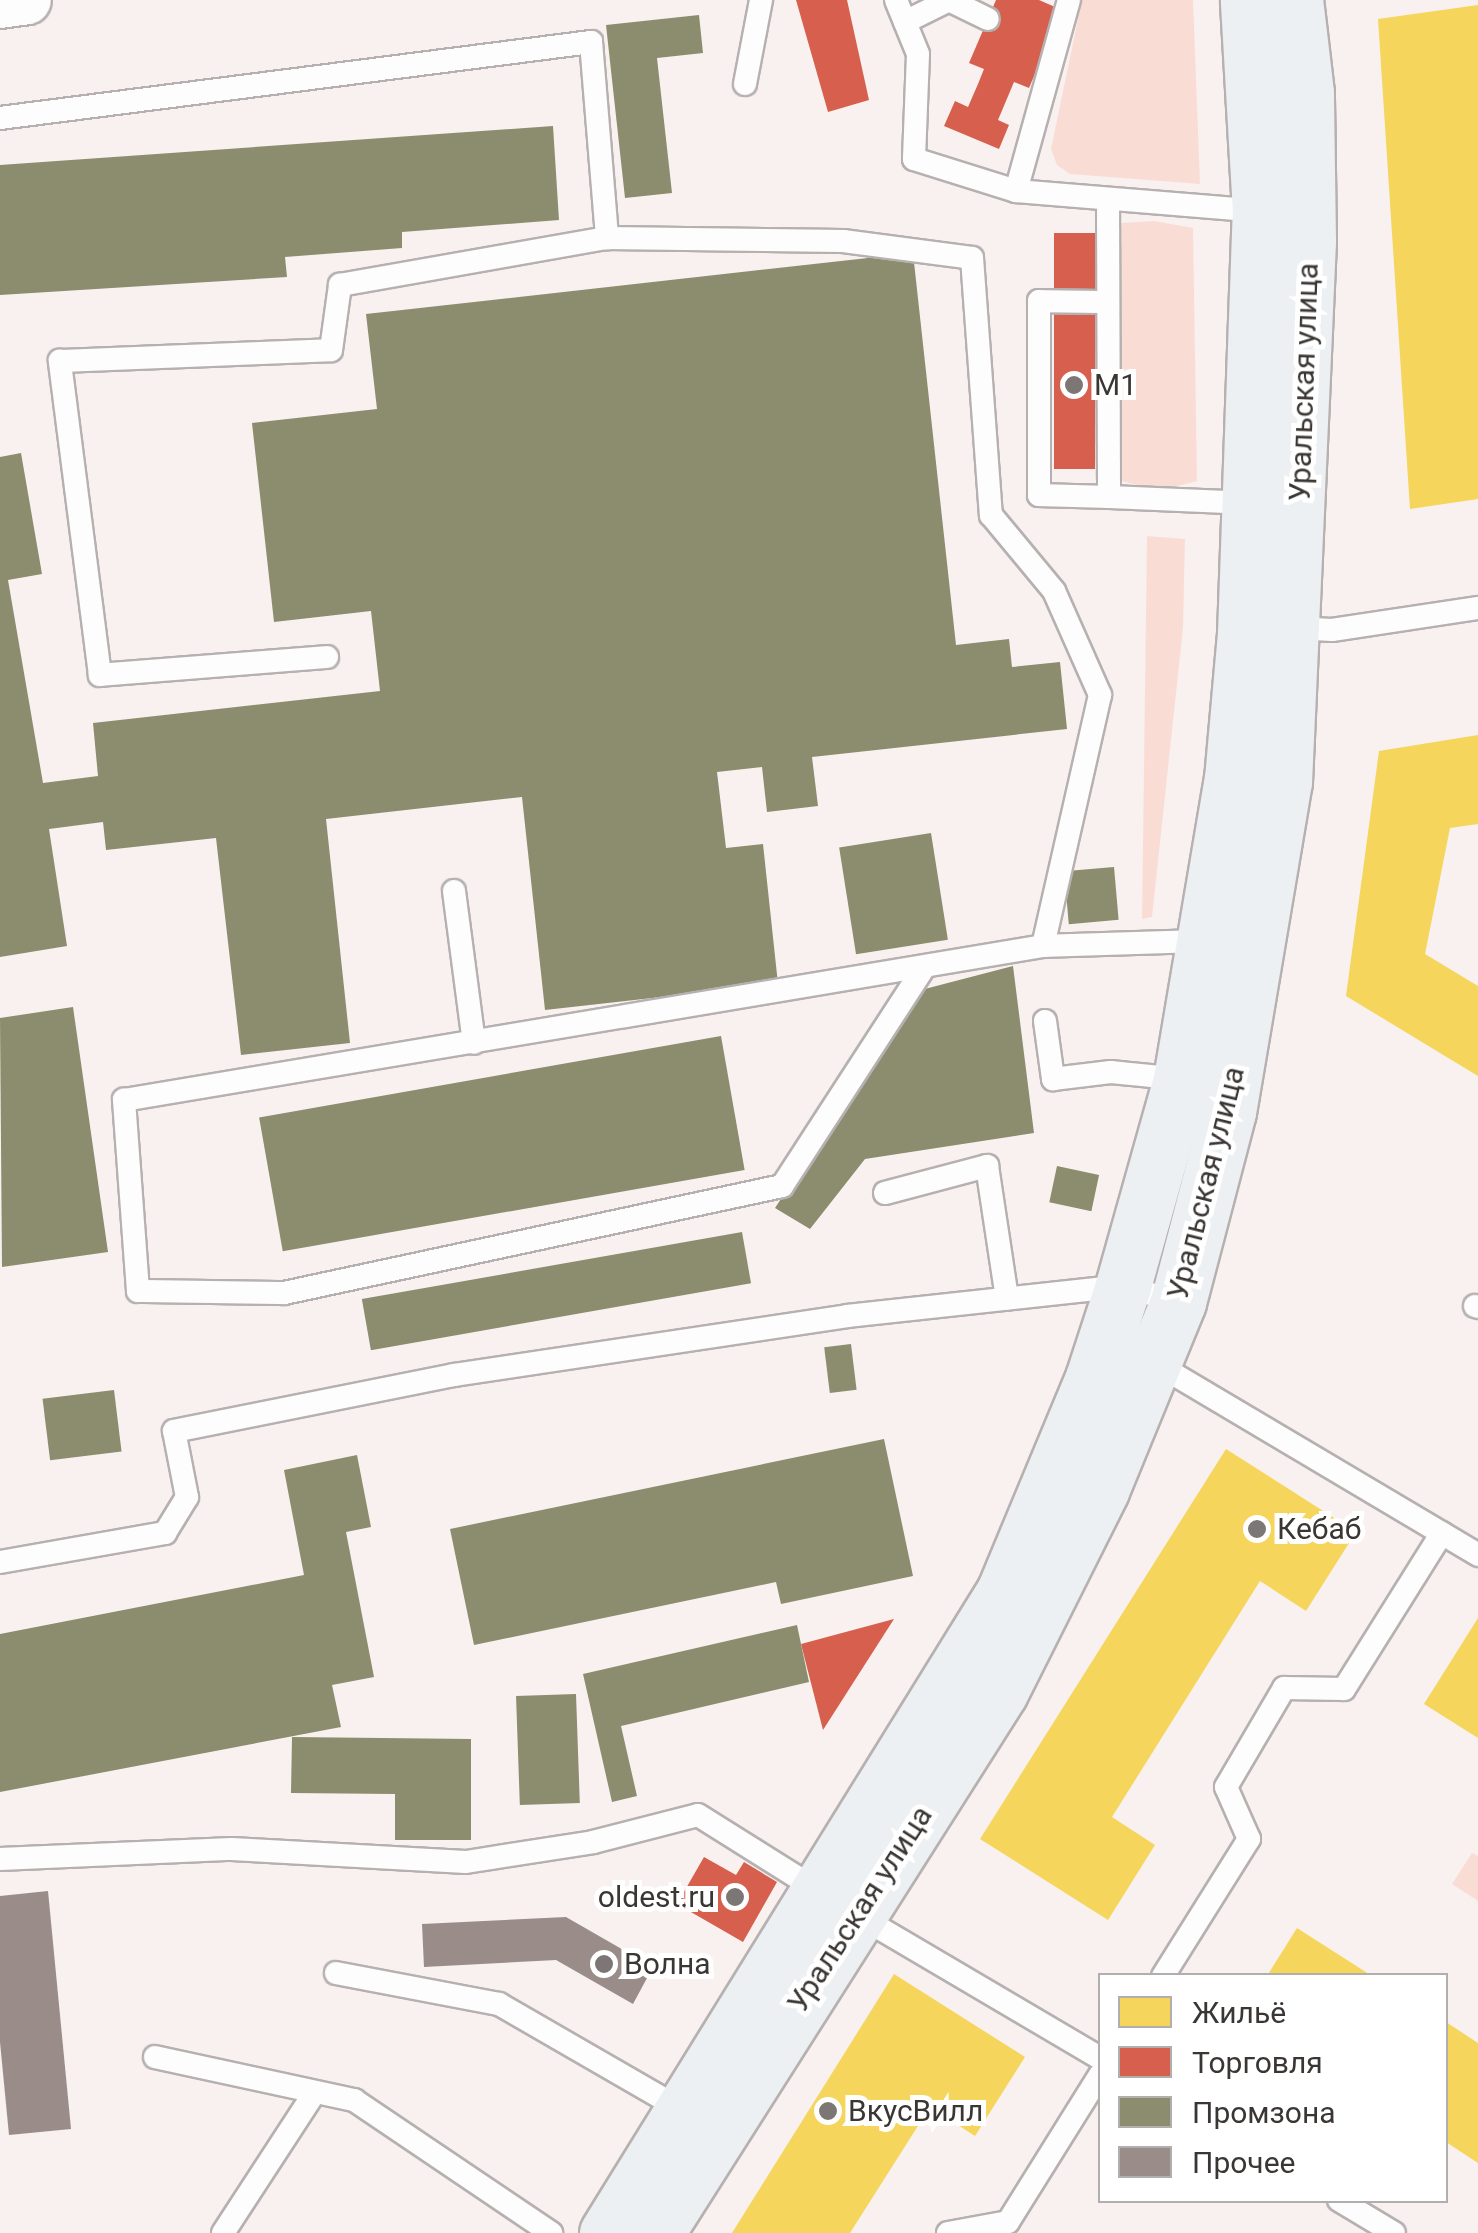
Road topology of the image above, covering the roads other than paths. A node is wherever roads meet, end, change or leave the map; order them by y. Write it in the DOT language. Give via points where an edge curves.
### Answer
graph roads {
  1 [pos="27,0"];
  2 [pos="762,0"];
  3 [pos="896,0"];
  4 [pos="949,0"];
  5 [pos="1069,0"];
  6 [pos="1248,0"];
  7 [pos="1296,0"];
  8 [pos="0,4"];
  9 [pos="988,19"];
  10 [pos="904,22"];
  11 [pos="745,84"];
  12 [pos="0,118"];
  13 [pos="1016,191"];
  14 [pos="1108,200"];
  15 [pos="1260,211"];
  16 [pos="607,238"];
  17 [pos="1108,302"];
  18 [pos="1109,496"];
  19 [pos="1251,502"];
  20 [pos="1478,608"];
  21 [pos="1295,628"];
  22 [pos="327,657"];
  23 [pos="454,891"];
  24 [pos="1205,940"];
  25 [pos="1043,946"];
  26 [pos="924,969"];
  27 [pos="1045,1021"];
  28 [pos="474,1042"];
  29 [pos="1180,1079"];
  30 [pos="885,1193"];
  31 [pos="1122,1286"];
  32 [pos="1006,1299"];
  33 [pos="1178,1302"];
  34 [pos="1103,1346"];
  35 [pos="1155,1363"];
  36 [pos="1442,1533"];
  37 [pos="1478,1556"];
  38 [pos="0,1562"];
  39 [pos="0,1859"];
  40 [pos="838,1903"];
  41 [pos="336,1973"];
  42 [pos="1165,1973"];
  43 [pos="1098,2057"];
  44 [pos="155,2058"];
  45 [pos="1098,2078"];
  46 [pos="315,2092"];
  47 [pos="701,2123"];
  48 [pos="1345,2203"];
  49 [pos="222,2233"];
  50 [pos="551,2233"];
  51 [pos="607,2233"];
  52 [pos="656,2233"];
  53 [pos="948,2233"];
  54 [pos="1394,2233"];
  1 -- 8 [label="street"];
  2 -- 11 [label="lane"];
  3 -- 10 [label="lane"];
  4 -- 9 [label="lane"];
  4 -- 10 [label="lane"];
  5 -- 13 [label="lane"];
  6 -- 15 [label="main road, Уральская улица"];
  7 -- 21 [label="main road, Уральская улица" via="1306,93 1308,241"];
  10 -- 13 [label="lane" via="918,54 914,159"];
  12 -- 16 [label="lane" via="591,42"];
  13 -- 14 [label="lane"];
  14 -- 15 [label="lane"];
  14 -- 17 [label="lane"];
  15 -- 19 [label="main road, Уральская улица"];
  16 -- 22 [label="lane" via="340,285 331,350 60,361 100,675"];
  16 -- 25 [label="lane" via="843,241 972,258 991,516 1054,590 1100,694"];
  17 -- 18 [label="lane"];
  17 -- 18 [label="lane" via="1039,301 1039,495"];
  18 -- 19 [label="lane"];
  19 -- 24 [label="main road, Уральская улица" via="1232,779"];
  20 -- 21 [label="lane" via="1332,630"];
  21 -- 33 [label="main road, Уральская улица" via="1284,782 1259,943 1228,1112"];
  23 -- 28 [label="lane"];
  24 -- 25 [label="lane"];
  24 -- 29 [label="main road, Уральская улица"];
  25 -- 26 [label="lane"];
  26 -- 28 [label="lane"];
  26 -- 28 [label="lane" via="782,1186 284,1293 138,1291 124,1100"];
  27 -- 29 [label="lane" via="1054,1079 1111,1072"];
  29 -- 31 [label="main road, Уральская улица"];
  30 -- 32 [label="lane" via="987,1166"];
  31 -- 32 [label="lane"];
  31 -- 33 [label="lane"];
  31 -- 34 [label="main road, Уральская улица"];
  32 -- 38 [label="lane" via="454,1375 174,1431 186,1497 165,1534"];
  33 -- 35 [label="main road, Уральская улица"];
  34 -- 35 [label="lane"];
  34 -- 40 [label="main road, Уральская улица" via="1004,1592"];
  35 -- 36 [label="lane"];
  35 -- 40 [label="main road, Уральская улица" via="1043,1612"];
  36 -- 37 [label="lane"];
  36 -- 42 [label="lane" via="1344,1689 1284,1688 1226,1787 1248,1839"];
  39 -- 40 [label="lane" via="232,1849 466,1862 593,1842 698,1815"];
  40 -- 43 [label="lane"];
  40 -- 47 [label="main road, Уральская улица"];
  41 -- 47 [label="lane" via="499,2004"];
  44 -- 46 [label="lane"];
  45 -- 53 [label="lane" via="1008,2222"];
  46 -- 49 [label="lane"];
  46 -- 50 [label="lane" via="354,2100"];
  47 -- 51 [label="main road, Уральская улица"];
  47 -- 52 [label="main road, Уральская улица"];
  48 -- 54 [label="lane"];
}
